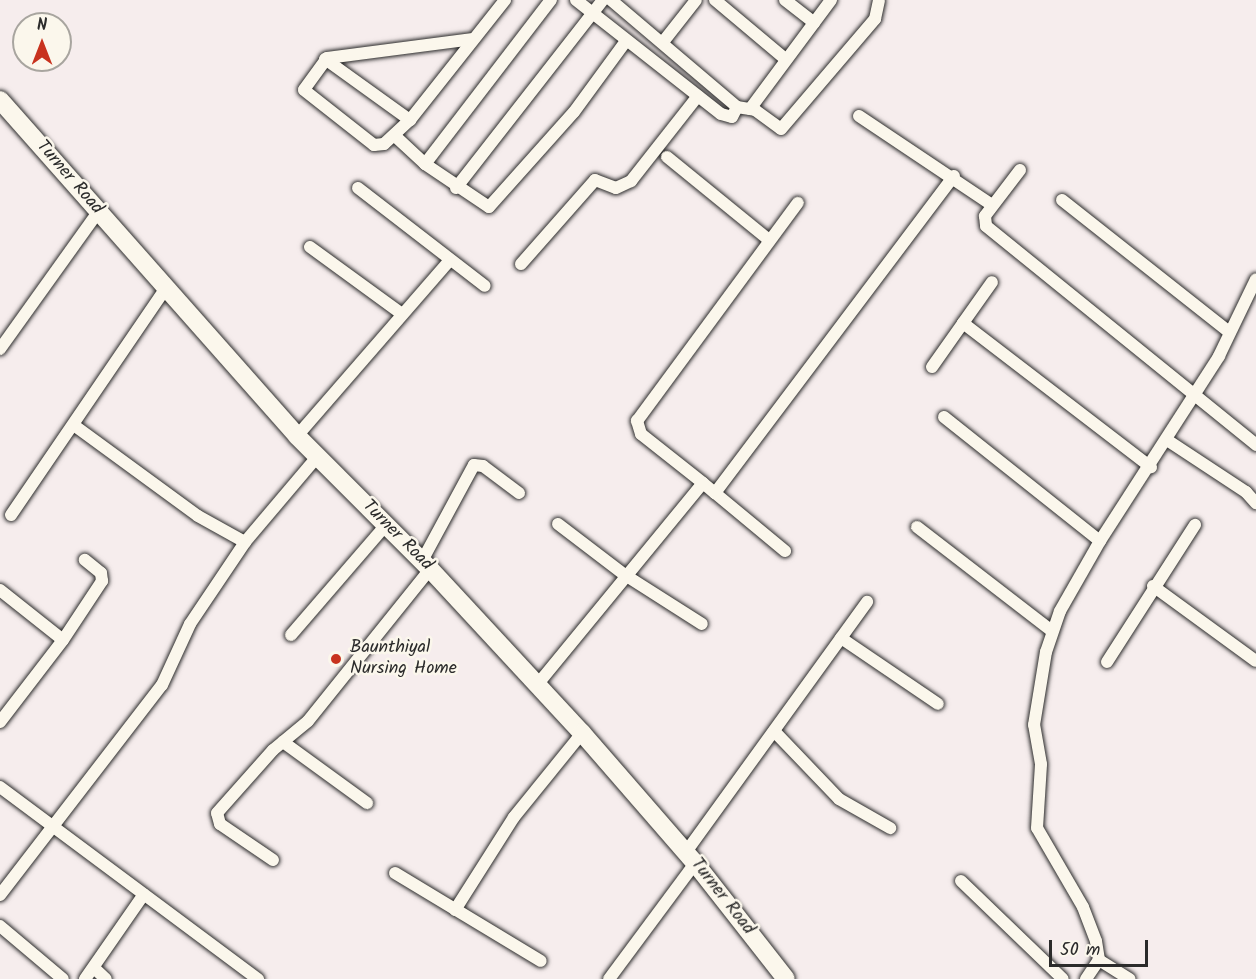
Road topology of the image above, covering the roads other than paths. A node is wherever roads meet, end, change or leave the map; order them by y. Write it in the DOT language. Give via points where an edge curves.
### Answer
graph roads {
  1 [pos="505,0"];
  2 [pos="551,0"];
  3 [pos="576,0"];
  4 [pos="603,0"];
  5 [pos="611,0"];
  6 [pos="696,0"];
  7 [pos="716,0"];
  8 [pos="785,0"];
  9 [pos="831,0"];
  10 [pos="879,0"];
  11 [pos="592,14"];
  12 [pos="814,23"];
  13 [pos="473,39"];
  14 [pos="626,41"];
  15 [pos="663,42"];
  16 [pos="673,52"];
  17 [pos="784,58"];
  18 [pos="325,60"];
  19 [pos="660,68"];
  20 [pos="698,96"];
  21 [pos="0,100"];
  22 [pos="737,107"];
  23 [pos="750,108"];
  24 [pos="859,116"];
  25 [pos="410,120"];
  26 [pos="395,136"];
  27 [pos="667,157"];
  28 [pos="425,164"];
  29 [pos="1020,170"];
  30 [pos="954,176"];
  31 [pos="358,188"];
  32 [pos="456,188"];
  33 [pos="1062,200"];
  34 [pos="798,203"];
  35 [pos="993,206"];
  36 [pos="98,212"];
  37 [pos="769,240"];
  38 [pos="310,247"];
  39 [pos="450,260"];
  40 [pos="521,264"];
  41 [pos="1256,279"];
  42 [pos="992,282"];
  43 [pos="485,286"];
  44 [pos="166,288"];
  45 [pos="402,314"];
  46 [pos="963,323"];
  47 [pos="1229,332"];
  48 [pos="0,349"];
  49 [pos="932,368"];
  50 [pos="1195,394"];
  51 [pos="944,417"];
  52 [pos="75,426"];
  53 [pos="297,436"];
  54 [pos="1167,440"];
  55 [pos="1256,445"];
  56 [pos="318,456"];
  57 [pos="1151,467"];
  58 [pos="703,483"];
  59 [pos="1256,483"];
  60 [pos="1246,492"];
  61 [pos="519,493"];
  62 [pos="715,493"];
  63 [pos="1256,503"];
  64 [pos="12,515"];
  65 [pos="558,524"];
  66 [pos="386,525"];
  67 [pos="1196,525"];
  68 [pos="917,527"];
  69 [pos="1100,541"];
  70 [pos="245,542"];
  71 [pos="785,551"];
  72 [pos="85,560"];
  73 [pos="426,565"];
  74 [pos="625,575"];
  75 [pos="1153,586"];
  76 [pos="0,590"];
  77 [pos="867,602"];
  78 [pos="702,624"];
  79 [pos="1052,631"];
  80 [pos="291,635"];
  81 [pos="841,638"];
  82 [pos="63,640"];
  83 [pos="1256,661"];
  84 [pos="1107,662"];
  85 [pos="537,685"];
  86 [pos="938,704"];
  87 [pos="0,722"];
  88 [pos="774,731"];
  89 [pos="582,733"];
  90 [pos="283,742"];
  91 [pos="0,787"];
  92 [pos="367,803"];
  93 [pos="56,826"];
  94 [pos="890,828"];
  95 [pos="690,857"];
  96 [pos="273,860"];
  97 [pos="395,873"];
  98 [pos="961,881"];
  99 [pos="144,894"];
  100 [pos="0,895"];
  101 [pos="455,910"];
  102 [pos="0,926"];
  103 [pos="1099,960"];
  104 [pos="541,962"];
  105 [pos="94,968"];
  106 [pos="63,979"];
  107 [pos="85,979"];
  108 [pos="106,979"];
  109 [pos="258,979"];
  110 [pos="609,979"];
  111 [pos="786,979"];
  112 [pos="1063,979"];
  113 [pos="1086,979"];
  114 [pos="1129,979"];
  1 -- 13 [label="street"];
  2 -- 28 [label="street"];
  3 -- 11 [label="street"];
  4 -- 11 [label="street"];
  5 -- 15 [label="street"];
  6 -- 15 [label="street"];
  7 -- 17 [label="street"];
  8 -- 12 [label="street"];
  9 -- 12 [label="street"];
  10 -- 23 [label="street" via="875,19 785,128"];
  11 -- 14 [label="street"];
  11 -- 32 [label="street"];
  12 -- 17 [label="street"];
  13 -- 18 [label="street"];
  13 -- 25 [label="street"];
  14 -- 19 [label="street"];
  14 -- 32 [label="street" via="574,112 494,205 483,207"];
  15 -- 16 [label="street"];
  16 -- 19 [label="street"];
  16 -- 22 [label="street"];
  17 -- 23 [label="street"];
  18 -- 25 [label="street"];
  18 -- 26 [label="street" via="305,85 306,93 374,145"];
  19 -- 20 [label="street"];
  20 -- 22 [label="street" via="730,117 736,114"];
  20 -- 40 [label="street" via="631,182 616,188 595,180"];
  21 -- 36 [label="main road, Turner Road"];
  22 -- 23 [label="street"];
  24 -- 30 [label="street"];
  25 -- 26 [label="street"];
  26 -- 28 [label="street"];
  27 -- 37 [label="street"];
  28 -- 32 [label="street"];
  29 -- 35 [label="street"];
  30 -- 35 [label="street"];
  30 -- 62 [label="street"];
  31 -- 39 [label="street"];
  33 -- 47 [label="street"];
  34 -- 37 [label="street"];
  35 -- 50 [label="street" via="985,216 986,226"];
  36 -- 44 [label="main road, Turner Road"];
  36 -- 48 [label="street"];
  37 -- 58 [label="street" via="638,421 641,434"];
  38 -- 45 [label="street"];
  39 -- 43 [label="street"];
  39 -- 45 [label="street"];
  41 -- 47 [label="street"];
  42 -- 46 [label="street"];
  44 -- 52 [label="street"];
  44 -- 53 [label="main road, Turner Road"];
  45 -- 53 [label="street"];
  46 -- 49 [label="street"];
  46 -- 57 [label="street"];
  47 -- 50 [label="street"];
  50 -- 54 [label="street"];
  50 -- 55 [label="street"];
  51 -- 69 [label="street"];
  52 -- 64 [label="street"];
  52 -- 70 [label="street" via="198,516"];
  53 -- 56 [label="main road, Turner Road"];
  54 -- 57 [label="street"];
  54 -- 60 [label="street"];
  56 -- 66 [label="main road, Turner Road"];
  56 -- 70 [label="street"];
  57 -- 69 [label="street"];
  58 -- 62 [label="street"];
  58 -- 74 [label="street"];
  59 -- 60 [label="street"];
  60 -- 63 [label="street"];
  61 -- 73 [label="street" via="483,465 474,465"];
  62 -- 71 [label="street"];
  65 -- 74 [label="street"];
  66 -- 73 [label="main road, Turner Road"];
  66 -- 80 [label="street"];
  67 -- 75 [label="street"];
  68 -- 79 [label="street"];
  69 -- 79 [label="street"];
  70 -- 93 [label="street" via="190,624 167,677"];
  72 -- 82 [label="street" via="101,573 102,581"];
  73 -- 85 [label="main road, Turner Road"];
  73 -- 90 [label="street" via="339,685"];
  74 -- 78 [label="street"];
  74 -- 85 [label="street"];
  75 -- 83 [label="street"];
  75 -- 84 [label="street"];
  76 -- 82 [label="street"];
  77 -- 81 [label="street"];
  79 -- 103 [label="street" via="1034,725 1041,764 1037,828 1083,907"];
  81 -- 86 [label="street"];
  81 -- 88 [label="street"];
  82 -- 87 [label="street"];
  85 -- 89 [label="main road, Turner Road"];
  88 -- 94 [label="street" via="838,799"];
  88 -- 95 [label="street"];
  89 -- 95 [label="main road, Turner Road"];
  89 -- 101 [label="street" via="514,817"];
  90 -- 92 [label="street"];
  90 -- 96 [label="street" via="216,817 220,825"];
  91 -- 93 [label="street"];
  93 -- 99 [label="street"];
  93 -- 100 [label="street"];
  95 -- 110 [label="street"];
  95 -- 111 [label="main road, Turner Road"];
  97 -- 101 [label="street"];
  98 -- 112 [label="street"];
  99 -- 105 [label="street"];
  99 -- 109 [label="street"];
  101 -- 104 [label="street"];
  102 -- 106 [label="street"];
  103 -- 113 [label="street"];
  103 -- 114 [label="street"];
  105 -- 107 [label="street"];
  105 -- 108 [label="street"];
}
